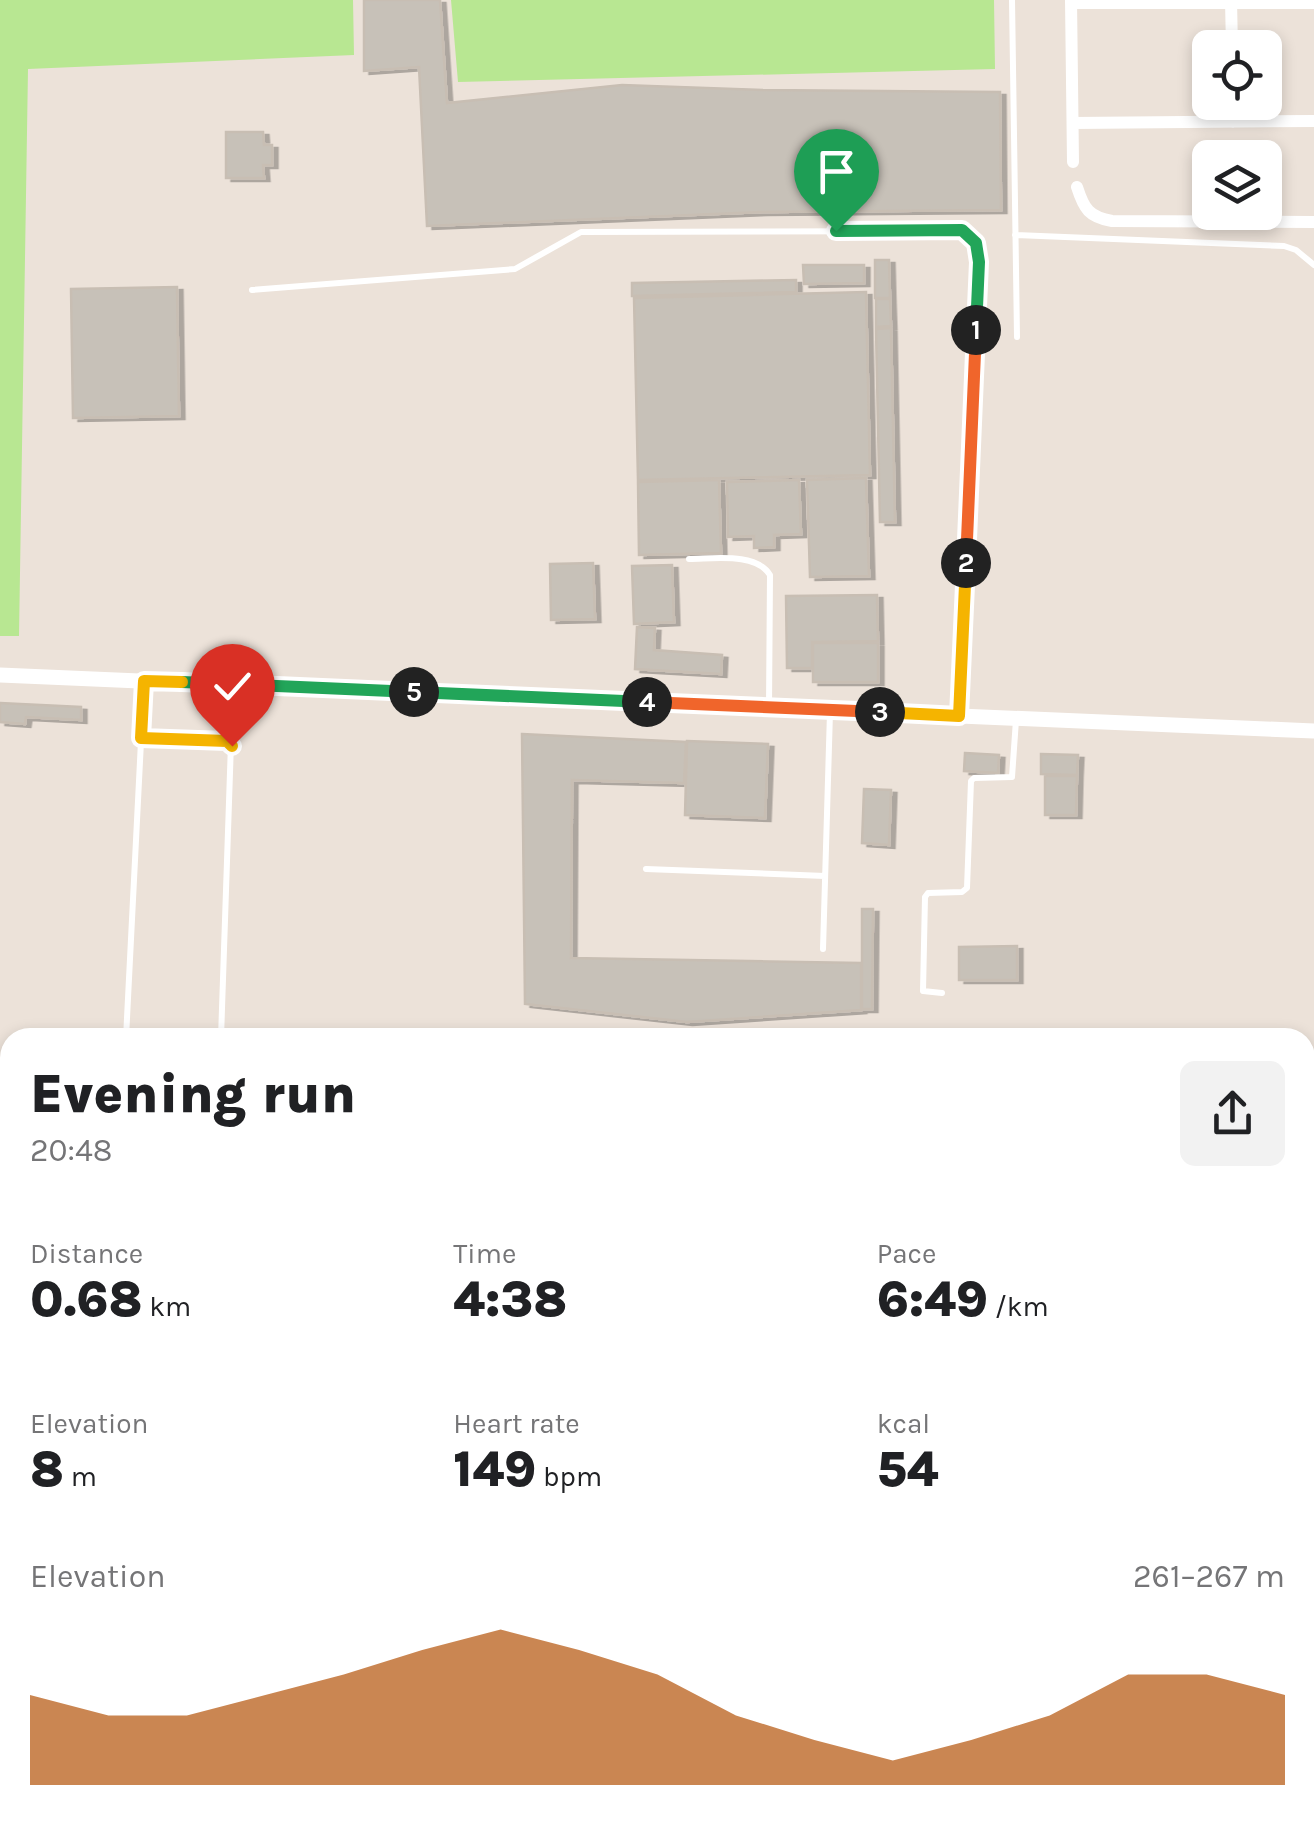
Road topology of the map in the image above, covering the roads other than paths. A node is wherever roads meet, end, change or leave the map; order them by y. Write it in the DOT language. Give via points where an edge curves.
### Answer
graph roads {
  1 [pos="1012,0"];
  2 [pos="1231,1"];
  3 [pos="1072,2"];
  4 [pos="1314,2"];
  5 [pos="1232,30"];
  6 [pos="1314,121"];
  7 [pos="1232,122"];
  8 [pos="1073,123"];
  9 [pos="1072,162"];
  10 [pos="1076,187"];
  11 [pos="1314,222"];
  12 [pos="1015,235"];
  13 [pos="1314,266"];
  14 [pos="252,290"];
  15 [pos="1018,337"];
  16 [pos="689,559"];
  17 [pos="0,674"];
  18 [pos="144,681"];
  19 [pos="769,708"];
  20 [pos="830,710"];
  21 [pos="959,716"];
  22 [pos="1016,718"];
  23 [pos="1314,731"];
  24 [pos="141,738"];
  25 [pos="646,869"];
  26 [pos="825,876"];
  27 [pos="823,949"];
  28 [pos="942,992"];
  29 [pos="126,1028"];
  30 [pos="221,1028"];
  1 -- 12 [label="lane"];
  2 -- 3 [label="street"];
  2 -- 4 [label="street"];
  2 -- 5 [label="street"];
  3 -- 8 [label="street"];
  6 -- 7 [label="street"];
  7 -- 8 [label="street"];
  8 -- 9 [label="street"];
  10 -- 11 [label="street" via="1084,208 1098,218"];
  12 -- 13 [label="lane" via="1284,246"];
  12 -- 15 [label="lane"];
  14 -- 21 [label="lane" via="514,269 581,232 962,230 976,243 979,262"];
  16 -- 19 [label="lane" via="752,561 770,575"];
  17 -- 18 [label="street"];
  18 -- 19 [label="street"];
  18 -- 24 [label="lane"];
  19 -- 20 [label="street"];
  20 -- 21 [label="street"];
  20 -- 26 [label="lane"];
  21 -- 22 [label="street"];
  22 -- 23 [label="street"];
  22 -- 28 [label="lane" via="1012,777 972,781 967,888 925,897 924,991"];
  24 -- 29 [label="lane"];
  24 -- 30 [label="lane" via="231,743"];
  25 -- 26 [label="lane"];
  26 -- 27 [label="lane"];
}
